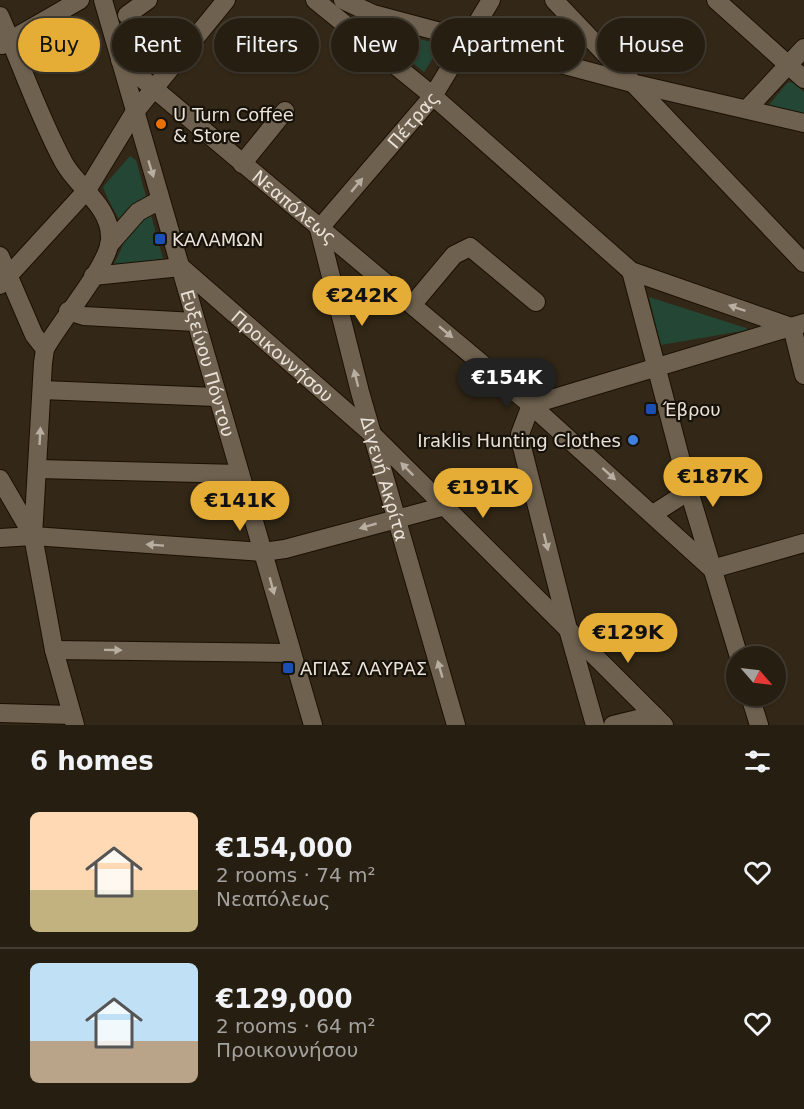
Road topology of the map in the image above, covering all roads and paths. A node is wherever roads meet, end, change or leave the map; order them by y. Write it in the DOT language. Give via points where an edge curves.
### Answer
graph roads {
  1 [pos="80,0"];
  2 [pos="103,0"];
  3 [pos="148,0"];
  4 [pos="226,0"];
  5 [pos="315,0"];
  6 [pos="343,0"];
  7 [pos="491,0"];
  8 [pos="554,0"];
  9 [pos="716,0"];
  10 [pos="127,15"];
  11 [pos="0,16"];
  12 [pos="480,18"];
  13 [pos="431,29"];
  14 [pos="112,32"];
  15 [pos="5,43"];
  16 [pos="804,48"];
  17 [pos="789,64"];
  18 [pos="585,70"];
  19 [pos="123,72"];
  20 [pos="134,72"];
  21 [pos="448,72"];
  22 [pos="804,79"];
  23 [pos="636,84"];
  24 [pos="154,89"];
  25 [pos="433,96"];
  26 [pos="748,108"];
  27 [pos="285,111"];
  28 [pos="134,112"];
  29 [pos="804,123"];
  30 [pos="242,164"];
  31 [pos="87,190"];
  32 [pos="160,200"];
  33 [pos="319,229"];
  34 [pos="109,245"];
  35 [pos="0,256"];
  36 [pos="804,263"];
  37 [pos="181,267"];
  38 [pos="631,271"];
  39 [pos="93,276"];
  40 [pos="4,280"];
  41 [pos="536,302"];
  42 [pos="413,304"];
  43 [pos="68,311"];
  44 [pos="195,322"];
  45 [pos="800,327"];
  46 [pos="45,349"];
  47 [pos="658,367"];
  48 [pos="804,375"];
  49 [pos="42,390"];
  50 [pos="216,397"];
  51 [pos="531,405"];
  52 [pos="372,434"];
  53 [pos="38,469"];
  54 [pos="240,474"];
  55 [pos="0,479"];
  56 [pos="689,491"];
  57 [pos="445,506"];
  58 [pos="653,514"];
  59 [pos="396,518"];
  60 [pos="33,536"];
  61 [pos="0,538"];
  62 [pos="804,543"];
  63 [pos="262,552"];
  64 [pos="712,569"];
  65 [pos="568,629"];
  66 [pos="735,646"];
  67 [pos="54,650"];
  68 [pos="290,653"];
  69 [pos="753,706"];
  70 [pos="0,713"];
  71 [pos="74,720"];
  72 [pos="659,720"];
  73 [pos="312,725"];
  74 [pos="456,725"];
  75 [pos="595,725"];
  76 [pos="613,725"];
  77 [pos="759,725"];
  1 -- 15 [label="street"];
  2 -- 14 [label="street, Ευξείνου Πόντου"];
  3 -- 10 [label="street"];
  4 -- 24 [label="street"];
  5 -- 25 [label="street"];
  6 -- 13 [label="street" via="373,14"];
  7 -- 12 [label="street, Πέτρας"];
  8 -- 23 [label="street"];
  9 -- 17 [label="street"];
  11 -- 15 [label="street"];
  15 -- 31 [label="street" via="64,164"];
  16 -- 17 [label="street"];
  17 -- 22 [label="street"];
  17 -- 26 [label="street"];
  18 -- 23 [label="street"];
  19 -- 28 [label="street, Ευξείνου Πόντου"];
  20 -- 24 [label="street, Νεαπόλεως"];
  21 -- 25 [label="street, Πέτρας"];
  23 -- 26 [label="street"];
  23 -- 36 [label="street"];
  24 -- 28 [label="street"];
  24 -- 30 [label="street, Νεαπόλεως"];
  33 -- 25 [label="street, Πέτρας, one-way"];
  25 -- 38 [label="street"];
  26 -- 29 [label="street"];
  27 -- 30 [label="street"];
  28 -- 31 [label="street"];
  28 -- 32 [label="street, Ευξείνου Πόντου, one-way"];
  30 -- 33 [label="street, Νεαπόλεως"];
  31 -- 34 [label="street" via="108,226"];
  31 -- 40 [label="street"];
  32 -- 34 [label="street" via="138,212"];
  32 -- 37 [label="street, Ευξείνου Πόντου"];
  33 -- 42 [label="street, Νεαπόλεως"];
  52 -- 33 [label="street, Διγενή Ακρίτα, one-way"];
  34 -- 39 [label="street"];
  35 -- 40 [label="street"];
  37 -- 39 [label="street"];
  37 -- 44 [label="street, Ευξείνου Πόντου"];
  37 -- 52 [label="street, Προικοννήσου"];
  45 -- 38 [label="street, one-way"];
  38 -- 47 [label="street"];
  39 -- 43 [label="street"];
  40 -- 46 [label="street"];
  41 -- 42 [label="street" via="470,247 454,255"];
  42 -- 51 [label="street, Νεαπόλεως, one-way"];
  43 -- 44 [label="street" via="84,316"];
  43 -- 46 [label="street"];
  44 -- 50 [label="street, Ευξείνου Πόντου"];
  45 -- 47 [label="street"];
  45 -- 48 [label="street"];
  46 -- 49 [label="street"];
  47 -- 51 [label="street"];
  47 -- 56 [label="street"];
  49 -- 50 [label="street"];
  53 -- 49 [label="street, one-way"];
  50 -- 54 [label="street, Ευξείνου Πόντου"];
  51 -- 58 [label="street, Νεαπόλεως, one-way"];
  51 -- 65 [label="street, one-way" via="520,434 522,447"];
  57 -- 52 [label="street, Προικοννήσου, one-way"];
  52 -- 59 [label="street, Διγενή Ακρίτα"];
  53 -- 54 [label="street"];
  53 -- 60 [label="street"];
  54 -- 63 [label="street, Ευξείνου Πόντου"];
  55 -- 60 [label="street"];
  56 -- 58 [label="street"];
  56 -- 64 [label="street"];
  57 -- 59 [label="street"];
  57 -- 65 [label="street, Προικοννήσου"];
  58 -- 64 [label="street, Νεαπόλεως"];
  59 -- 63 [label="street, one-way"];
  74 -- 59 [label="street, Διγενή Ακρίτα, one-way"];
  60 -- 61 [label="street"];
  63 -- 60 [label="street, one-way"];
  60 -- 67 [label="street"];
  62 -- 64 [label="street"];
  63 -- 68 [label="street, Ευξείνου Πόντου, one-way"];
  64 -- 66 [label="street"];
  65 -- 72 [label="street, Προικοννήσου"];
  65 -- 75 [label="street"];
  67 -- 68 [label="street, one-way"];
  67 -- 71 [label="street"];
  68 -- 73 [label="street, Ευξείνου Πόντου"];
  69 -- 77 [label="street"];
  70 -- 71 [label="street"];
  72 -- 76 [label="street"];
}
